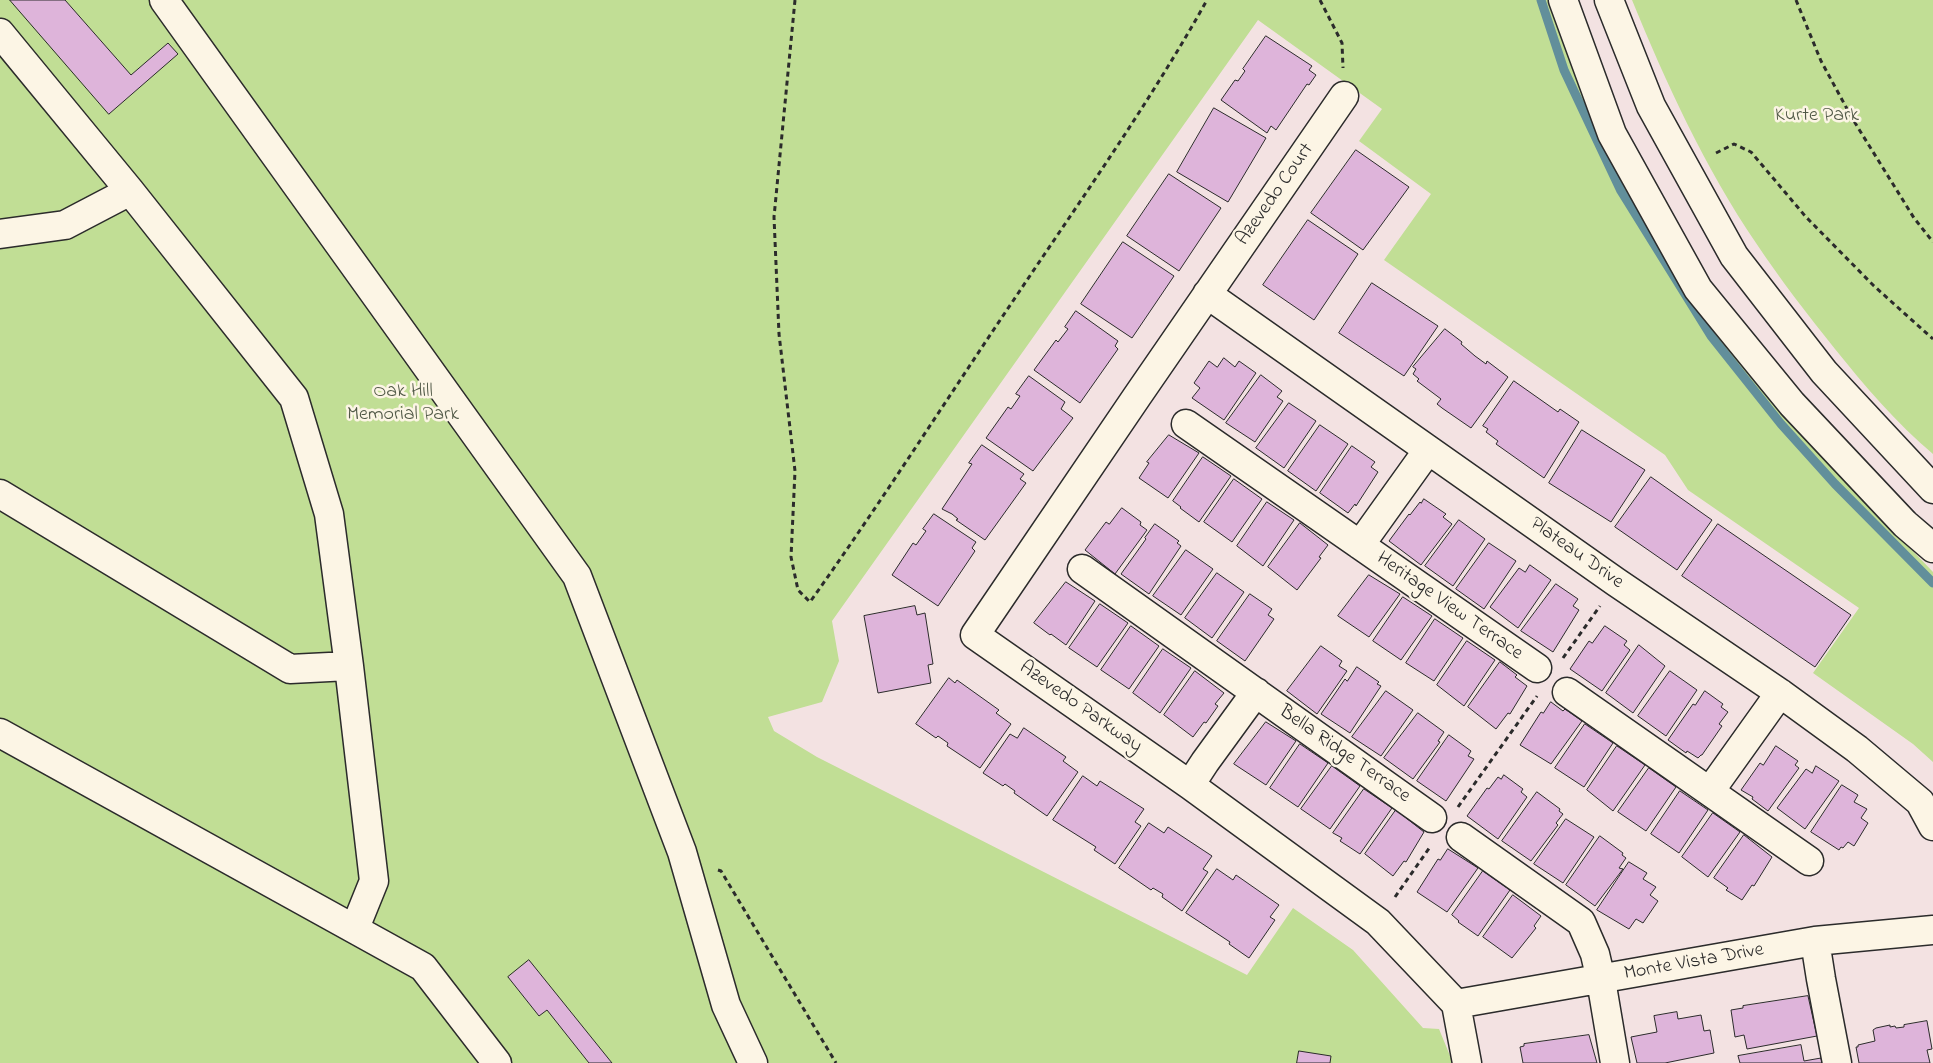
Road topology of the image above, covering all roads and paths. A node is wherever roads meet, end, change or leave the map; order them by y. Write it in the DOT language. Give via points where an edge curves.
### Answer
graph roads {
  1 [pos="164,0"];
  2 [pos="795,0"];
  3 [pos="1207,0"];
  4 [pos="1320,0"];
  5 [pos="1563,0"];
  6 [pos="1609,0"];
  7 [pos="1796,0"];
  8 [pos="2,40"];
  9 [pos="1344,96"];
  10 [pos="1716,153"];
  11 [pos="130,191"];
  12 [pos="0,234"];
  13 [pos="1933,242"];
  14 [pos="1207,294"];
  15 [pos="1933,339"];
  16 [pos="1186,424"];
  17 [pos="1428,450"];
  18 [pos="1933,489"];
  19 [pos="0,494"];
  20 [pos="1360,545"];
  21 [pos="1933,548"];
  22 [pos="1082,570"];
  23 [pos="1616,582"];
  24 [pos="349,666"];
  25 [pos="1545,675"];
  26 [pos="1256,692"];
  27 [pos="1567,692"];
  28 [pos="1780,694"];
  29 [pos="0,733"];
  30 [pos="1190,786"];
  31 [pos="1710,791"];
  32 [pos="1449,823"];
  33 [pos="1933,826"];
  34 [pos="1431,847"];
  35 [pos="682,852"];
  36 [pos="1809,861"];
  37 [pos="1378,922"];
  38 [pos="354,928"];
  39 [pos="1933,930"];
  40 [pos="1815,941"];
  41 [pos="1601,980"];
  42 [pos="1456,1004"];
  43 [pos="497,1063"];
  44 [pos="753,1063"];
  45 [pos="836,1063"];
  46 [pos="1467,1063"];
  47 [pos="1615,1063"];
  48 [pos="1837,1063"];
  1 -- 35 [label="street" via="577,576"];
  2 -- 3 [label="path" via="774,217 779,334 795,471 791,557 798,590 810,602 864,527 1129,130"];
  4 -- 9 [label="path" via="1342,43"];
  5 -- 21 [label="street" via="1612,134 1698,290 1792,404 1905,524"];
  6 -- 18 [label="street" via="1651,106 1734,256 1824,372"];
  7 -- 13 [label="path" via="1821,61 1852,118 1914,218"];
  8 -- 11 [label="street"];
  9 -- 14 [label="street, Azevedo Court"];
  10 -- 15 [label="path" via="1734,144 1751,152 1813,224 1874,286"];
  11 -- 12 [label="street" via="65,225"];
  11 -- 24 [label="street" via="294,398 329,514"];
  14 -- 17 [label="street, Plateau Drive"];
  14 -- 30 [label="street, Azevedo Parkway" via="975,635"];
  16 -- 20 [label="street, Heritage View Terrace"];
  17 -- 20 [label="street, Heritage View Terrace"];
  17 -- 23 [label="street, Plateau Drive"];
  19 -- 24 [label="street" via="290,669"];
  20 -- 25 [label="street, Heritage View Terrace"];
  22 -- 26 [label="street, Bella Ridge Terrace"];
  23 -- 25 [label="path"];
  23 -- 28 [label="street, Plateau Drive"];
  24 -- 38 [label="street" via="374,881"];
  25 -- 32 [label="path"];
  26 -- 30 [label="street"];
  26 -- 32 [label="street, Bella Ridge Terrace"];
  27 -- 31 [label="street"];
  28 -- 31 [label="street"];
  28 -- 33 [label="street, Plateau Drive" via="1857,749 1920,802"];
  29 -- 38 [label="street"];
  30 -- 37 [label="street, Azevedo Parkway"];
  31 -- 36 [label="street"];
  32 -- 41 [label="street, Bella Ridge Terrace" via="1581,922 1595,954"];
  34 -- 37 [label="path"];
  35 -- 44 [label="street" via="726,1005"];
  35 -- 45 [label="path" via="721,871"];
  37 -- 42 [label="street, Azevedo Parkway"];
  38 -- 43 [label="street" via="423,967"];
  39 -- 40 [label="street, Monte Vista Drive"];
  40 -- 41 [label="street, Monte Vista Drive"];
  40 -- 48 [label="street"];
  41 -- 42 [label="street, Monte Vista Drive"];
  41 -- 47 [label="street, Bella Ridge Terrace"];
  42 -- 46 [label="street"];
}
